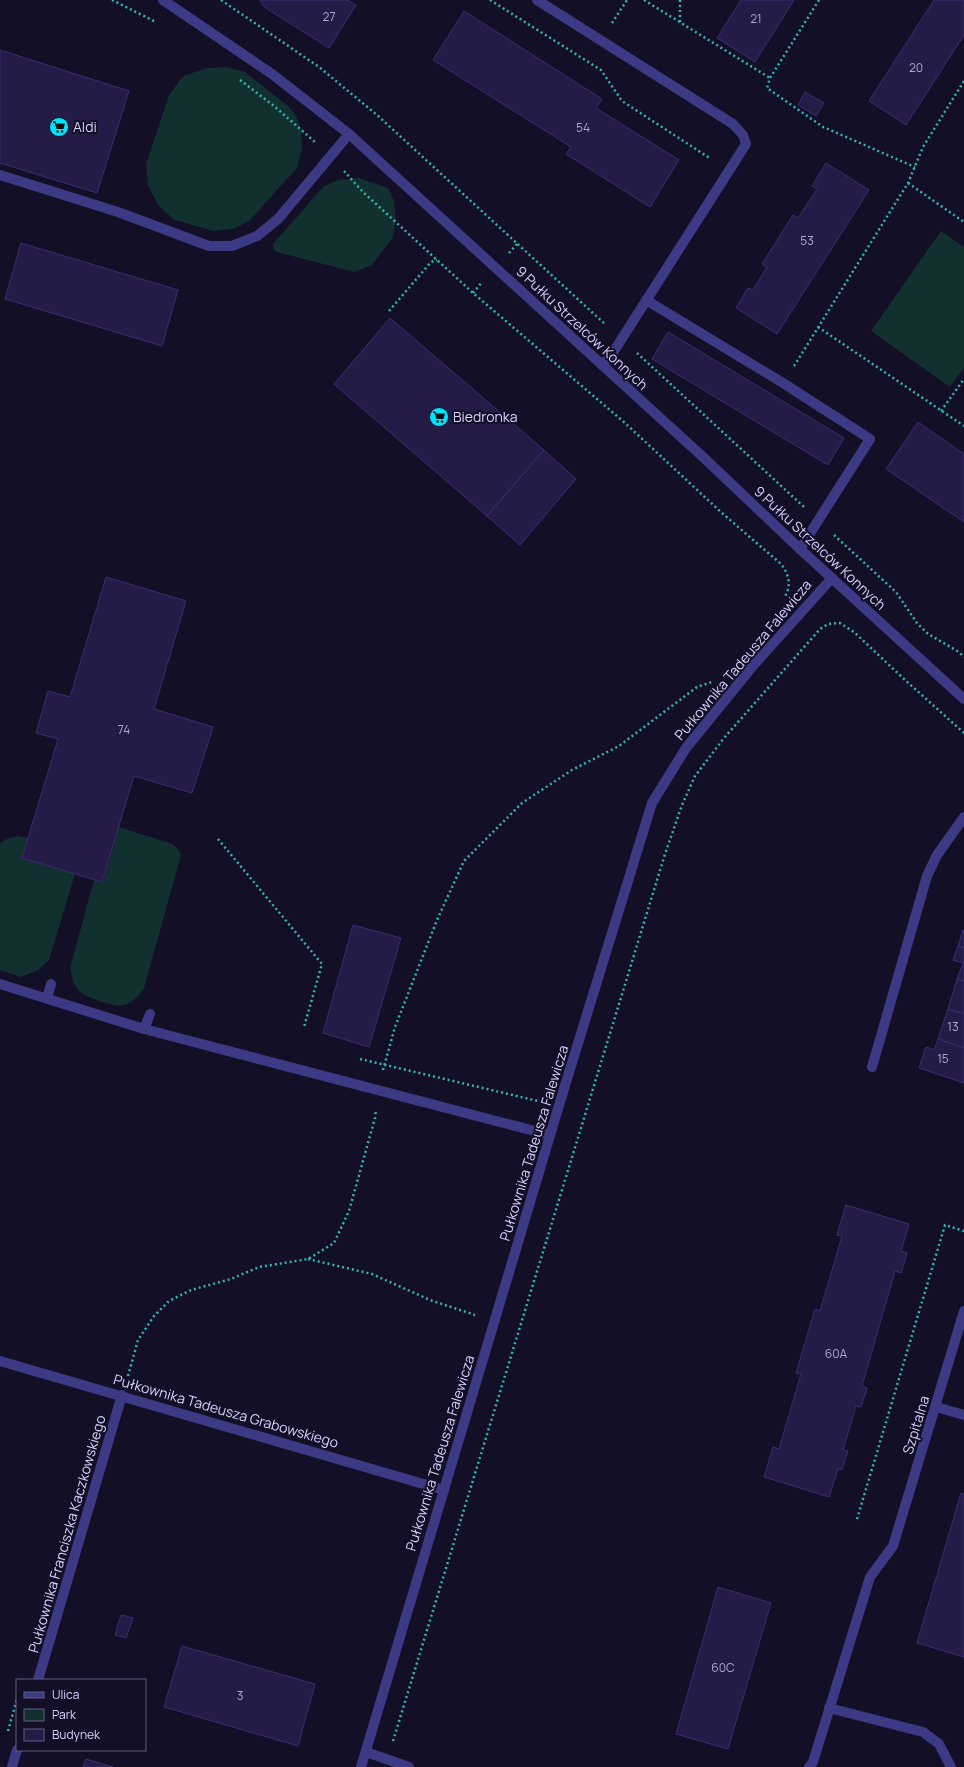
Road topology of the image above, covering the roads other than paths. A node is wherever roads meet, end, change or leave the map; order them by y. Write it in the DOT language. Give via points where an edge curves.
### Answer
graph roads {
  1 [pos="163,0"];
  2 [pos="537,0"];
  3 [pos="348,134"];
  4 [pos="0,175"];
  5 [pos="646,300"];
  6 [pos="602,365"];
  7 [pos="800,549"];
  8 [pos="832,578"];
  9 [pos="964,699"];
  10 [pos="964,817"];
  11 [pos="0,984"];
  12 [pos="51,984"];
  13 [pos="47,998"];
  14 [pos="150,1014"];
  15 [pos="144,1029"];
  16 [pos="872,1067"];
  17 [pos="550,1135"];
  18 [pos="964,1311"];
  19 [pos="0,1361"];
  20 [pos="122,1395"];
  21 [pos="936,1407"];
  22 [pos="964,1415"];
  23 [pos="444,1490"];
  24 [pos="38,1679"];
  25 [pos="830,1708"];
  26 [pos="17,1751"];
  27 [pos="366,1752"];
  28 [pos="12,1767"];
  29 [pos="361,1767"];
  30 [pos="409,1767"];
  31 [pos="809,1767"];
  32 [pos="951,1767"];
  1 -- 3 [label="street, 9 Pułku Strzelców Konnych" via="272,74"];
  2 -- 5 [label="street" via="733,124 743,135 746,144"];
  3 -- 4 [label="street" via="278,219 257,236 232,246 209,246 118,212"];
  3 -- 6 [label="street, 9 Pułku Strzelców Konnych"];
  5 -- 6 [label="street" via="614,351"];
  5 -- 7 [label="street" via="783,383 870,440"];
  6 -- 7 [label="street, 9 Pułku Strzelców Konnych"];
  7 -- 8 [label="street, 9 Pułku Strzelców Konnych"];
  8 -- 9 [label="street, 9 Pułku Strzelców Konnych"];
  8 -- 17 [label="street, Pułkownika Tadeusza Falewicza" via="752,666 686,748 652,803"];
  10 -- 16 [label="street" via="937,855 927,876"];
  11 -- 13 [label="street"];
  12 -- 13 [label="street"];
  13 -- 15 [label="street"];
  14 -- 15 [label="street"];
  15 -- 17 [label="street"];
  17 -- 23 [label="street, Pułkownika Tadeusza Falewicza"];
  18 -- 21 [label="street, Szpitalna"];
  19 -- 20 [label="street, Pułkownika Tadeusza Grabowskiego"];
  20 -- 23 [label="street, Pułkownika Tadeusza Grabowskiego"];
  20 -- 24 [label="street, Pułkownika Franciszka Kaczkowskiego"];
  21 -- 22 [label="street"];
  21 -- 25 [label="street, Szpitalna" via="893,1546 870,1577"];
  23 -- 27 [label="street, Pułkownika Tadeusza Falewicza"];
  25 -- 31 [label="street, Szpitalna" via="813,1762"];
  25 -- 32 [label="street" via="923,1732 940,1744"];
  26 -- 28 [label="street"];
  27 -- 29 [label="street, Pułkownika Tadeusza Falewicza"];
  27 -- 30 [label="street"];
}
